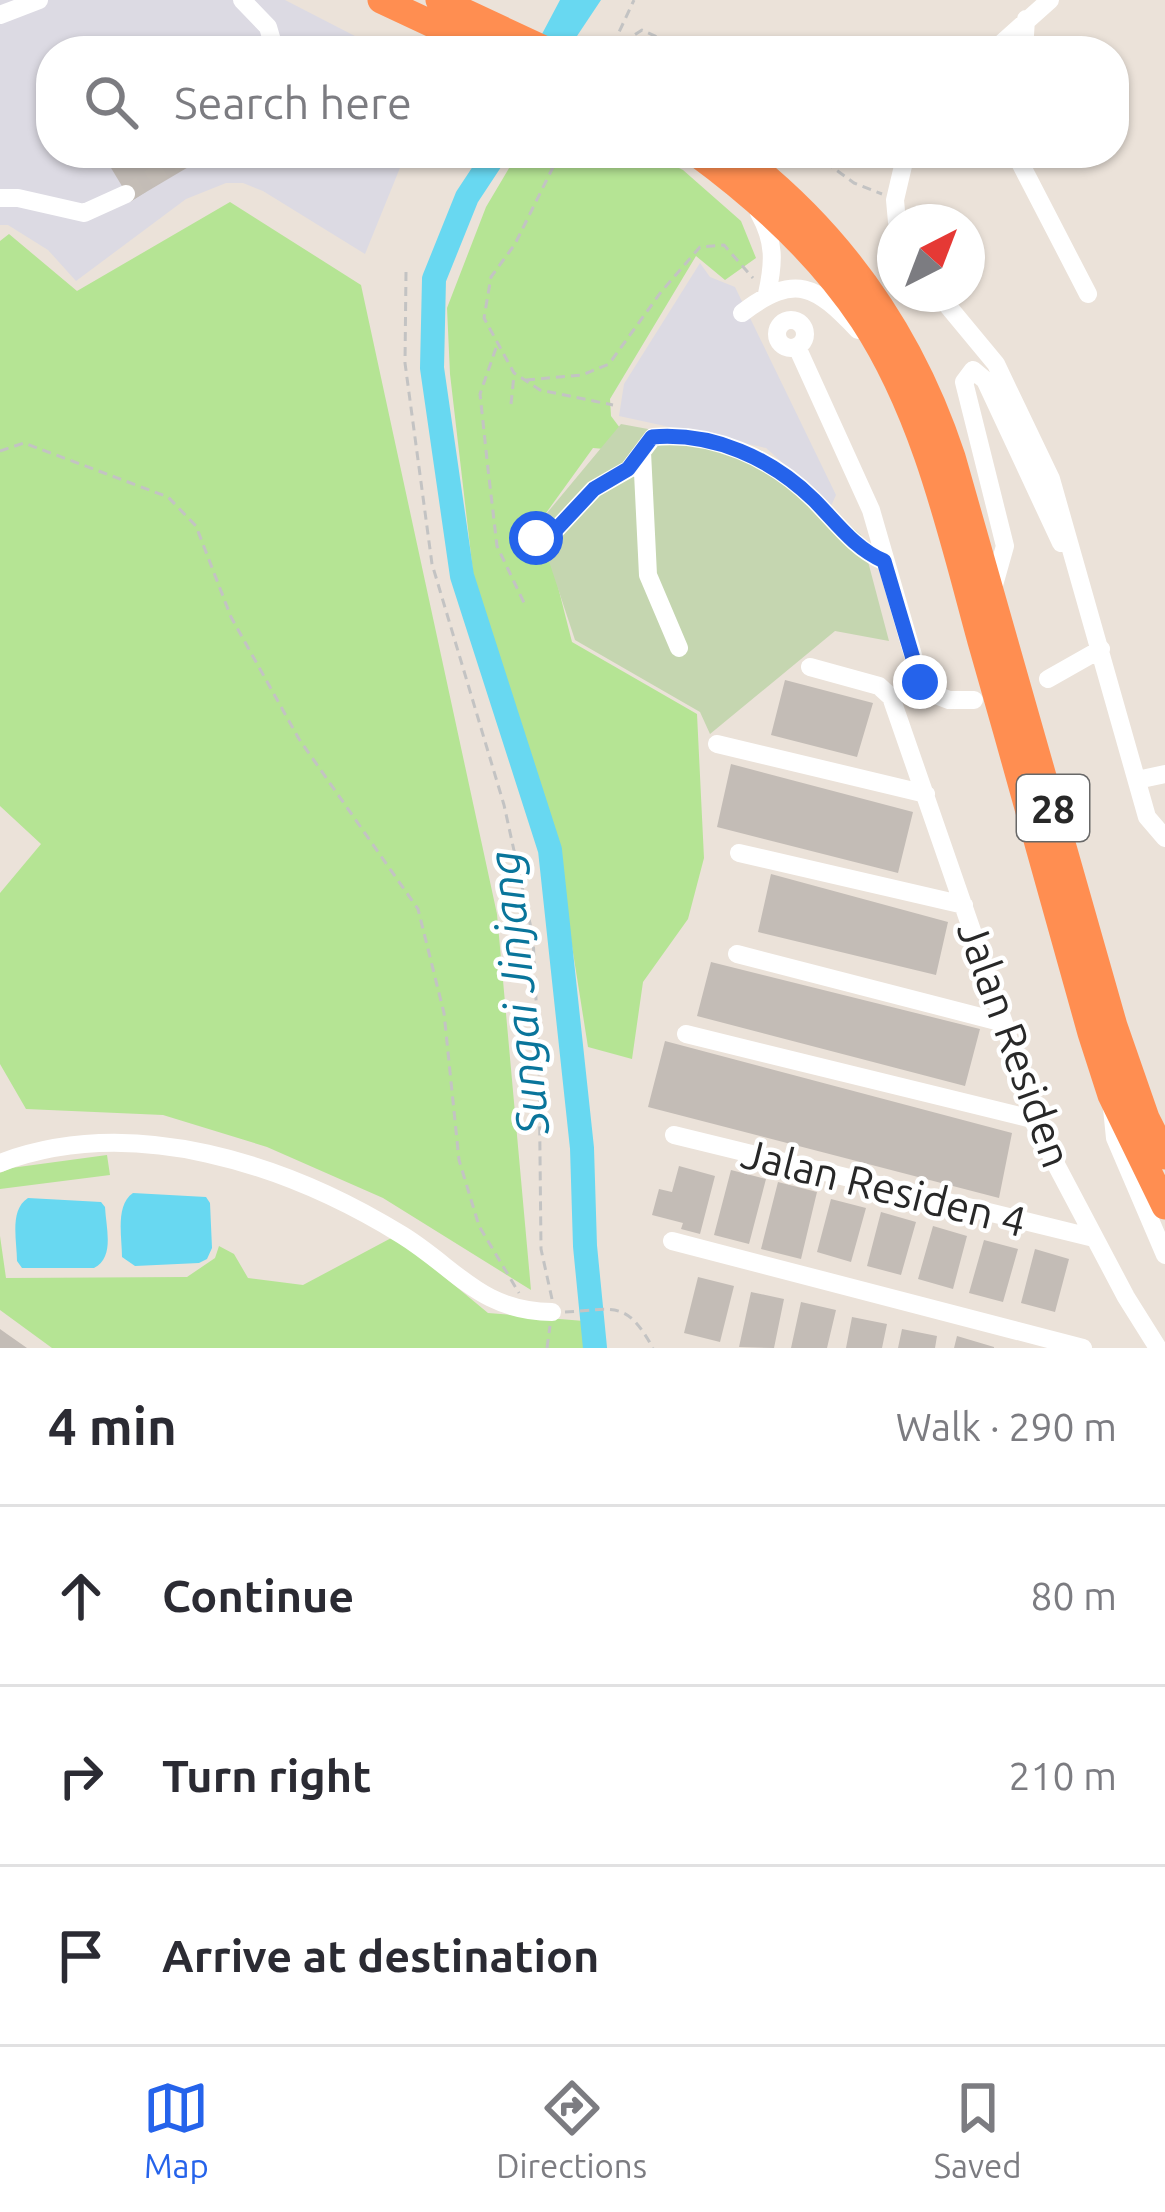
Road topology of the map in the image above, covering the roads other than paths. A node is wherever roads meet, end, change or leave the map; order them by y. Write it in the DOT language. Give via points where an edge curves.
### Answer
graph roads {
  1 [pos="40,0"];
  2 [pos="242,0"];
  3 [pos="381,0"];
  4 [pos="1050,0"];
  5 [pos="443,11"];
  6 [pos="0,15"];
  7 [pos="1026,19"];
  8 [pos="271,36"];
  9 [pos="472,36"];
  10 [pos="509,36"];
  11 [pos="1008,36"];
  12 [pos="1025,36"];
  13 [pos="715,168"];
  14 [pos="753,168"];
  15 [pos="902,168"];
  16 [pos="1024,168"];
  17 [pos="743,190"];
  18 [pos="126,194"];
  19 [pos="0,198"];
  20 [pos="895,204"];
  21 [pos="767,294"];
  22 [pos="1088,294"];
  23 [pos="953,312"];
  24 [pos="742,313"];
  25 [pos="796,347"];
  26 [pos="886,360"];
  27 [pos="642,452"];
  28 [pos="536,538"];
  29 [pos="884,561"];
  30 [pos="1079,579"];
  31 [pos="992,593"];
  32 [pos="679,648"];
  33 [pos="1101,649"];
  34 [pos="810,668"];
  35 [pos="1048,679"];
  36 [pos="974,700"];
  37 [pos="717,744"];
  38 [pos="1163,777"];
  39 [pos="1137,780"];
  40 [pos="926,794"];
  41 [pos="1165,838"];
  42 [pos="739,853"];
  43 [pos="964,905"];
  44 [pos="737,954"];
  45 [pos="1004,1023"];
  46 [pos="686,1034"];
  47 [pos="1111,1095"];
  48 [pos="1032,1119"];
  49 [pos="674,1135"];
  50 [pos="1165,1156"];
  51 [pos="0,1163"];
  52 [pos="1165,1206"];
  53 [pos="1094,1238"];
  54 [pos="671,1241"];
  55 [pos="1165,1255"];
  56 [pos="552,1312"];
  57 [pos="1083,1348"];
  58 [pos="1157,1348"];
  1 -- 6 [label="street"];
  2 -- 8 [label="street"];
  3 -- 5 [label="highway"];
  4 -- 7 [label="street"];
  5 -- 9 [label="highway"];
  5 -- 10 [label="highway"];
  7 -- 11 [label="street"];
  7 -- 12 [label="street"];
  13 -- 17 [label="highway, 28"];
  14 -- 31 [label="highway, 28" via="829,237 907,347 941,421"];
  15 -- 20 [label="street"];
  16 -- 22 [label="street"];
  17 -- 21 [label="street" via="773,248"];
  17 -- 26 [label="highway, 28" via="810,252"];
  18 -- 19 [label="street" via="84,213"];
  21 -- 24 [label="street"];
  21 -- 26 [label="street" via="800,286 826,297"];
  23 -- 30 [label="street" via="996,364 1022,413 1051,478"];
  25 -- 29 [label="street" via="872,510"];
  26 -- 47 [label="highway, 28" via="936,487"];
  27 -- 28 [label="street" via="552,534"];
  27 -- 29 [label="street" via="652,437 673,435 757,455 864,553"];
  27 -- 32 [label="street" via="648,575"];
  29 -- 36 [label="street" via="923,690"];
  30 -- 31 [label="street" via="985,380 973,370 964,382 968,407 1005,546"];
  30 -- 33 [label="street"];
  31 -- 50 [label="highway, 28" via="1114,1026"];
  33 -- 35 [label="street"];
  33 -- 39 [label="street"];
  34 -- 40 [label="street, Jalan Residen" via="885,689"];
  37 -- 40 [label="street"];
  38 -- 39 [label="street"];
  39 -- 41 [label="street" via="1150,823"];
  40 -- 43 [label="street, Jalan Residen"];
  42 -- 43 [label="street"];
  43 -- 45 [label="street, Jalan Residen"];
  44 -- 45 [label="street"];
  45 -- 48 [label="street, Jalan Residen"];
  46 -- 48 [label="street"];
  47 -- 52 [label="highway, 28"];
  47 -- 55 [label="street" via="1115,1138"];
  48 -- 53 [label="street, Jalan Residen"];
  49 -- 53 [label="street, Jalan Residen 4"];
  51 -- 56 [label="street" via="85,1144 157,1144 219,1157 345,1204 500,1306"];
  53 -- 58 [label="street, Jalan Residen"];
  54 -- 57 [label="street"];
}
